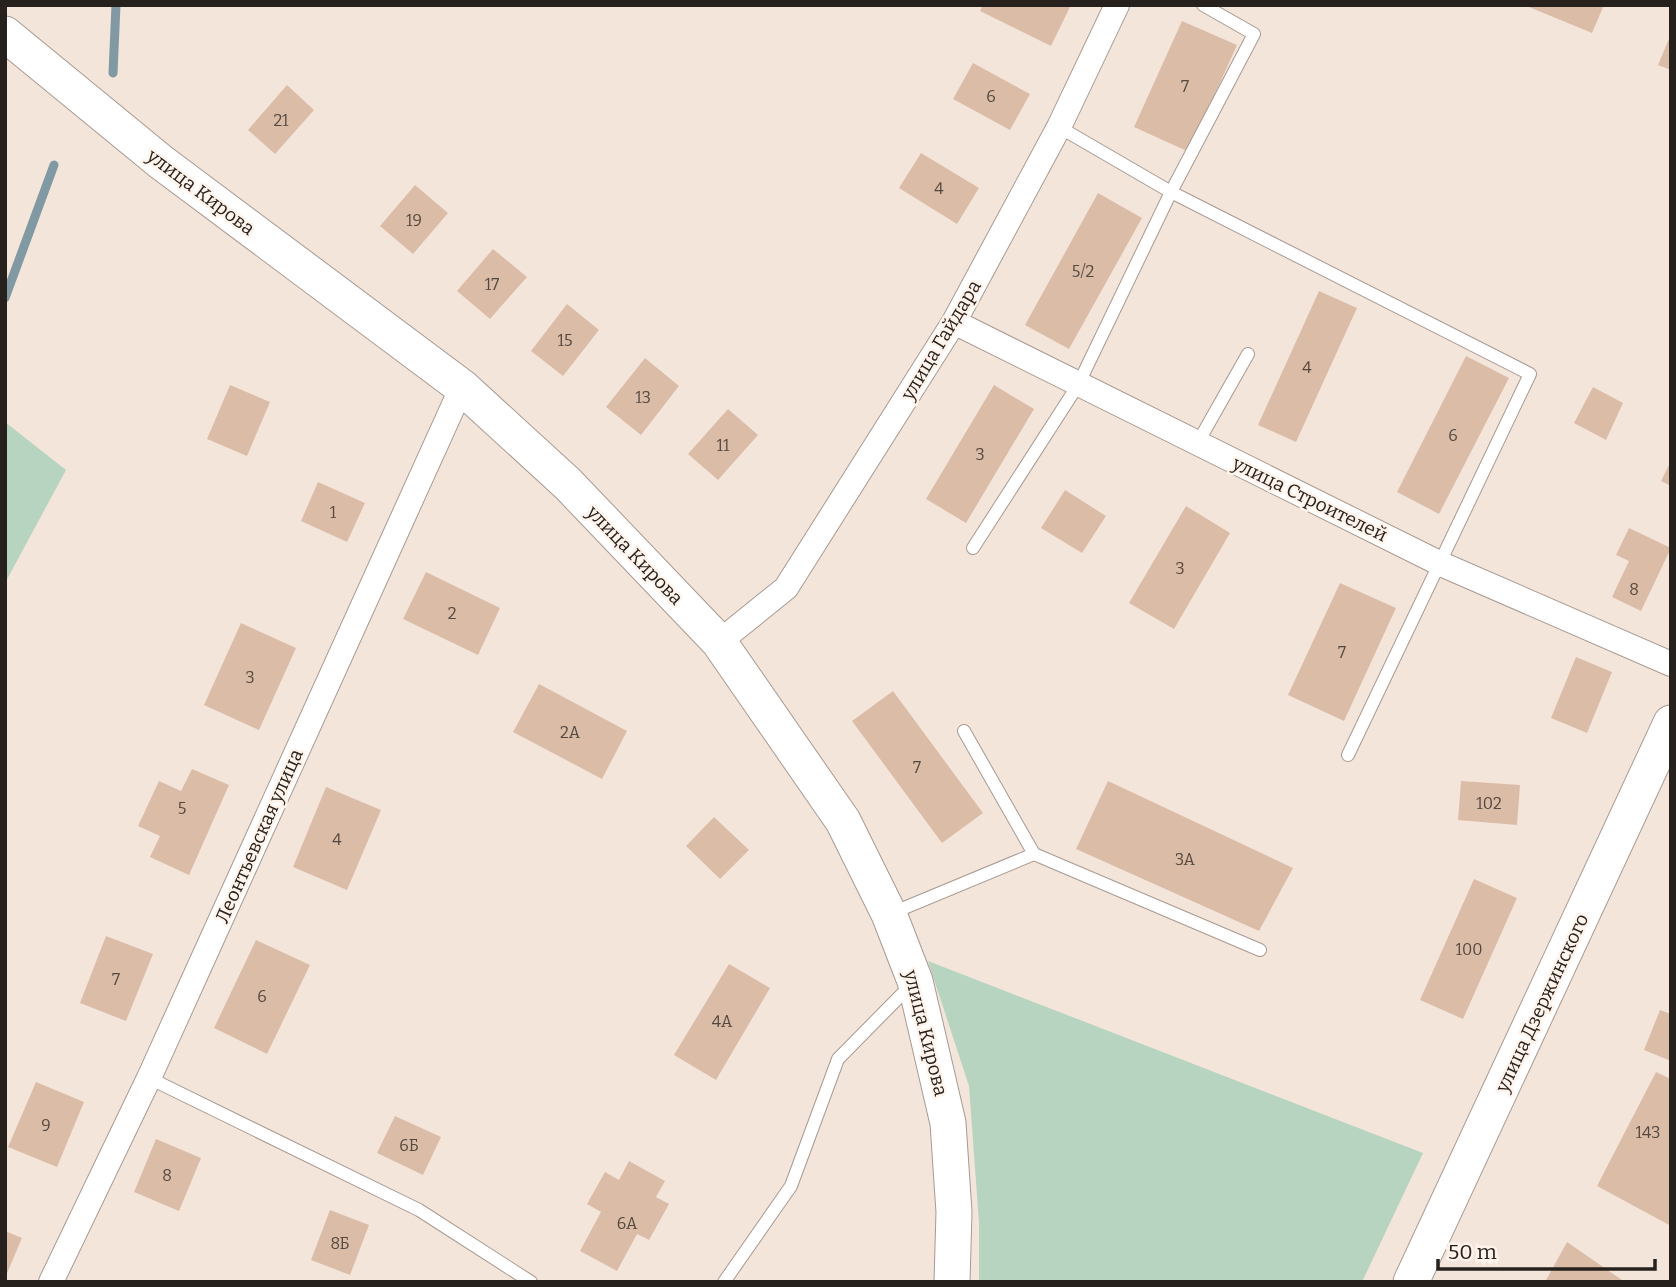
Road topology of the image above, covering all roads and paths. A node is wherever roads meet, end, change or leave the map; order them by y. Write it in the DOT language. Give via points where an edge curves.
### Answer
graph roads {
  1 [pos="1117,5"];
  2 [pos="1203,5"];
  3 [pos="5,34"];
  4 [pos="1059,127"];
  5 [pos="1171,192"];
  6 [pos="954,322"];
  7 [pos="1248,355"];
  8 [pos="1078,385"];
  9 [pos="462,387"];
  10 [pos="1197,444"];
  11 [pos="973,548"];
  12 [pos="1441,564"];
  13 [pos="719,642"];
  14 [pos="1671,664"];
  15 [pos="1671,723"];
  16 [pos="964,731"];
  17 [pos="1348,755"];
  18 [pos="1034,854"];
  19 [pos="889,914"];
  20 [pos="1260,950"];
  21 [pos="915,981"];
  22 [pos="149,1078"];
  23 [pos="51,1282"];
  24 [pos="531,1282"];
  25 [pos="724,1282"];
  26 [pos="952,1282"];
  27 [pos="1411,1282"];
  1 -- 4 [label="street, улица Гайдара"];
  2 -- 5 [label="lane" via="1254,34"];
  3 -- 9 [label="main road, улица Кирова" via="161,162"];
  4 -- 5 [label="lane"];
  4 -- 6 [label="street, улица Гайдара"];
  5 -- 8 [label="lane"];
  5 -- 12 [label="lane" via="1530,373"];
  6 -- 8 [label="street, улица Строителей"];
  6 -- 13 [label="street, улица Гайдара" via="786,587"];
  7 -- 10 [label="lane"];
  8 -- 10 [label="street, улица Строителей"];
  8 -- 11 [label="lane"];
  9 -- 13 [label="main road, улица Кирова" via="568,484"];
  9 -- 22 [label="street, Леонтьевская улица"];
  10 -- 12 [label="street, улица Строителей"];
  12 -- 14 [label="street, улица Строителей"];
  12 -- 17 [label="lane"];
  13 -- 19 [label="main road, улица Кирова" via="843,821"];
  15 -- 27 [label="main road, улица Дзержинского"];
  16 -- 18 [label="lane"];
  18 -- 19 [label="lane"];
  18 -- 20 [label="lane"];
  19 -- 21 [label="main road, улица Кирова"];
  21 -- 25 [label="lane" via="838,1059 791,1186"];
  21 -- 26 [label="main road, улица Кирова" via="948,1123 954,1212"];
  22 -- 23 [label="street, Леонтьевская улица"];
  22 -- 24 [label="lane" via="419,1210"];
}
